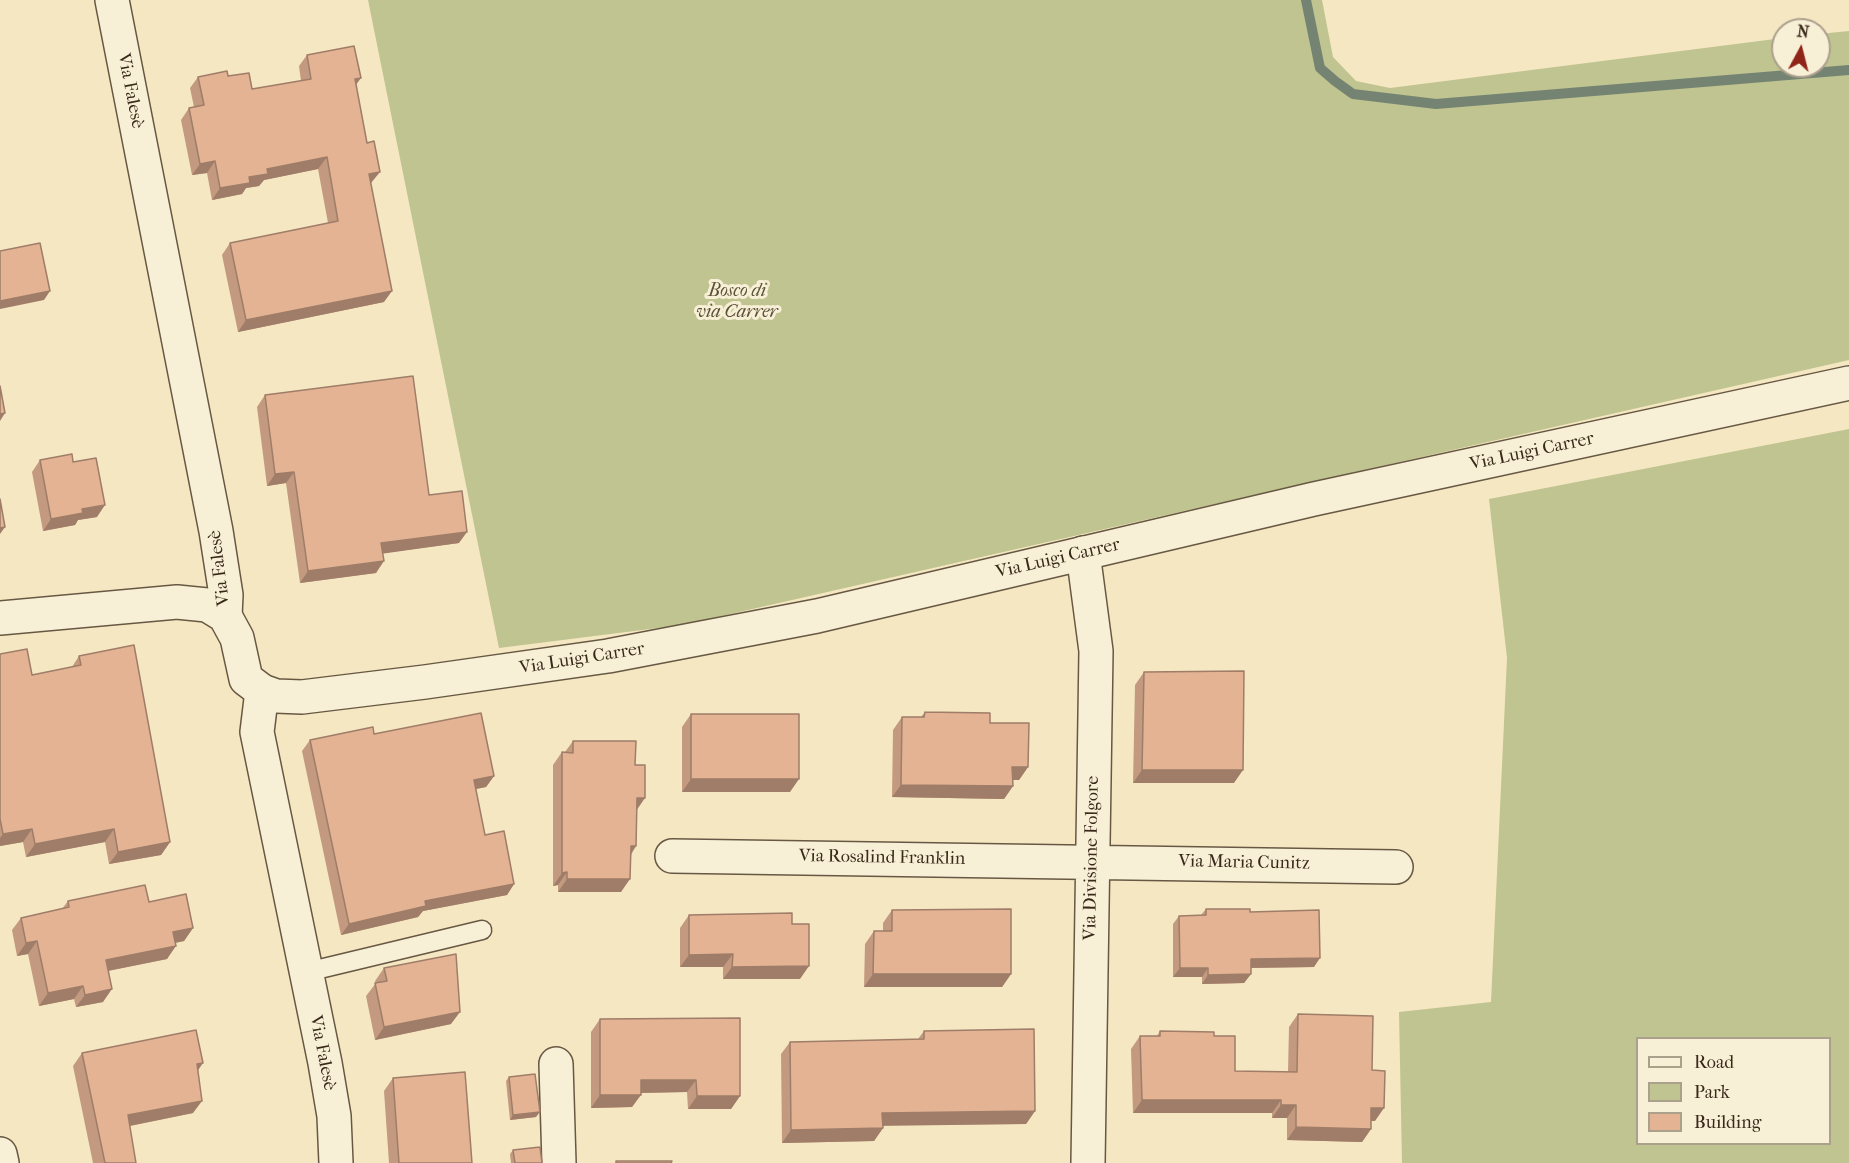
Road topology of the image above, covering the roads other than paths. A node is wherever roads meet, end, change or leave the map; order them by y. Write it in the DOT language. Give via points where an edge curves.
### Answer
graph roads {
  1 [pos="112,0"];
  2 [pos="1849,383"];
  3 [pos="1083,553"];
  4 [pos="225,616"];
  5 [pos="0,618"];
  6 [pos="262,691"];
  7 [pos="672,856"];
  8 [pos="1092,860"];
  9 [pos="1396,867"];
  10 [pos="482,930"];
  11 [pos="307,972"];
  12 [pos="556,1064"];
  13 [pos="0,1154"];
  14 [pos="2,1163"];
  15 [pos="336,1163"];
  16 [pos="560,1163"];
  17 [pos="1088,1163"];
  1 -- 4 [label="street, Via Falesè" via="216,531 226,596"];
  2 -- 3 [label="street, Via Luigi Carrer"];
  3 -- 6 [label="street, Via Luigi Carrer" via="817,616 608,656 302,697"];
  3 -- 8 [label="street, Via Divisione Folgore" via="1096,651"];
  4 -- 5 [label="street" via="207,605 177,602"];
  4 -- 6 [label="street, Via Falesè" via="237,639 246,679"];
  6 -- 11 [label="street, Via Falesè" via="257,732"];
  7 -- 8 [label="street, Via Rosalind Franklin"];
  8 -- 9 [label="street, Via Maria Cunitz"];
  8 -- 17 [label="street, Via Divisione Folgore"];
  10 -- 11 [label="lane"];
  11 -- 15 [label="street, Via Falesè" via="334,1116"];
  12 -- 16 [label="street"];
  13 -- 14 [label="street"];
}
